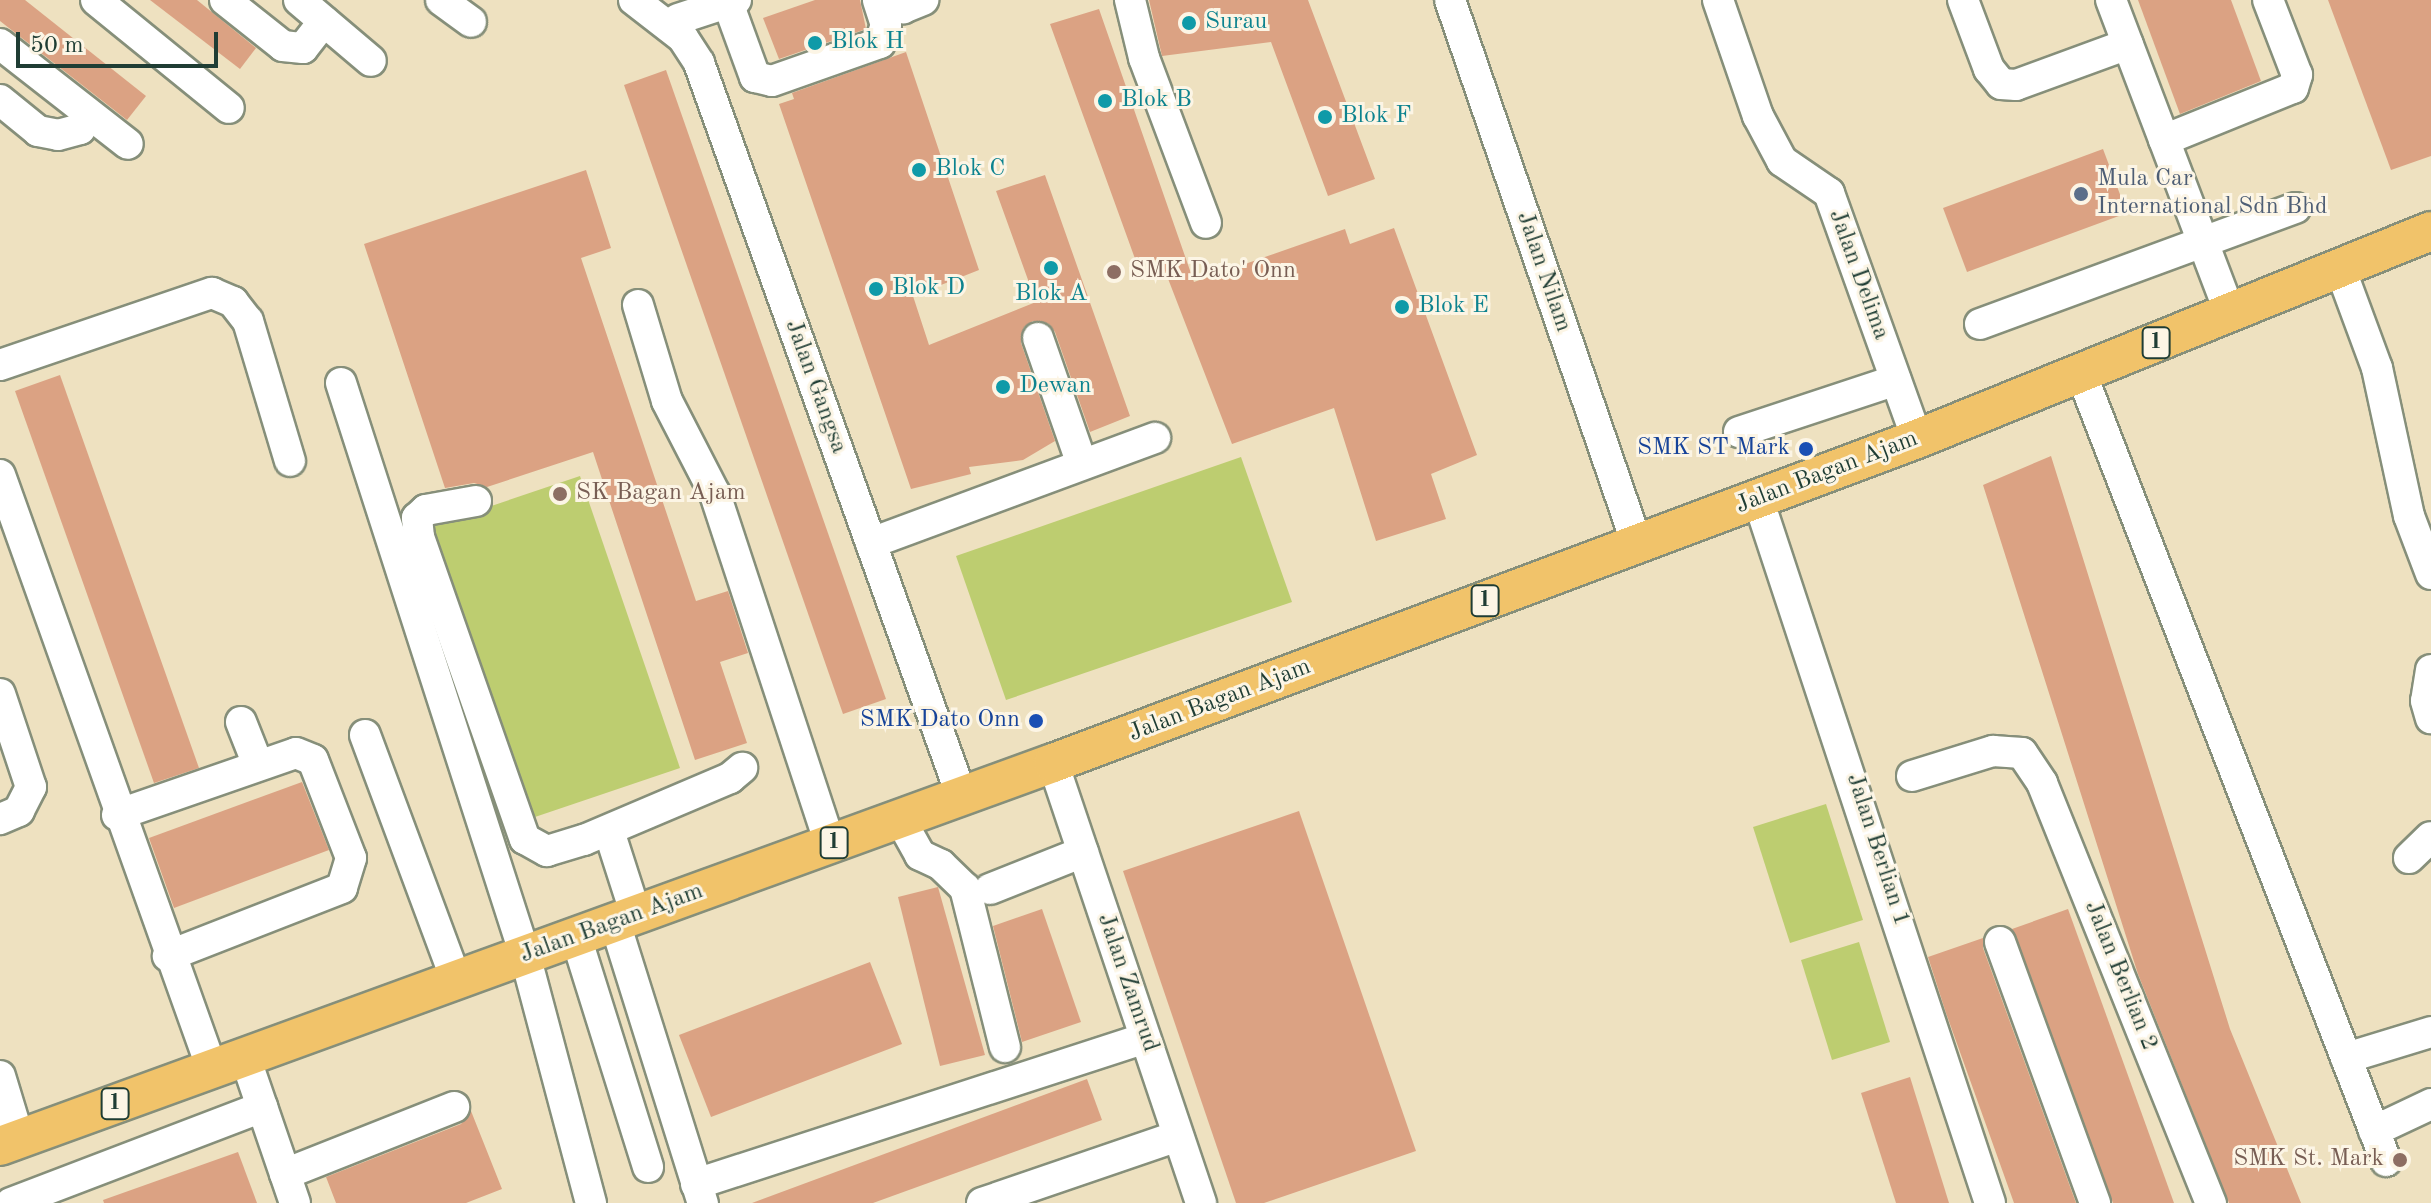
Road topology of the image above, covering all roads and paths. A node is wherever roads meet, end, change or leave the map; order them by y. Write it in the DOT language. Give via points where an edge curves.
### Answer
graph roads {
  1 [pos="96,0"];
  2 [pos="225,0"];
  3 [pos="299,0"];
  4 [pos="441,0"];
  5 [pos="634,0"];
  6 [pos="878,0"];
  7 [pos="900,0"];
  8 [pos="923,0"];
  9 [pos="1130,0"];
  10 [pos="1450,0"];
  11 [pos="1718,0"];
  12 [pos="1963,0"];
  13 [pos="2111,0"];
  14 [pos="2268,0"];
  15 [pos="732,2"];
  16 [pos="680,19"];
  17 [pos="324,21"];
  18 [pos="471,22"];
  19 [pos="0,44"];
  20 [pos="2128,44"];
  21 [pos="371,61"];
  22 [pos="0,100"];
  23 [pos="229,108"];
  24 [pos="87,112"];
  25 [pos="2164,140"];
  26 [pos="128,144"];
  27 [pos="2295,208"];
  28 [pos="1206,223"];
  29 [pos="2431,231"];
  30 [pos="2203,242"];
  31 [pos="2340,268"];
  32 [pos="638,305"];
  33 [pos="2230,313"];
  34 [pos="1980,324"];
  35 [pos="1038,338"];
  36 [pos="0,365"];
  37 [pos="2081,373"];
  38 [pos="1896,380"];
  39 [pos="341,383"];
  40 [pos="1739,432"];
  41 [pos="1155,438"];
  42 [pos="1917,439"];
  43 [pos="290,461"];
  44 [pos="1082,464"];
  45 [pos="0,475"];
  46 [pos="1758,499"];
  47 [pos="476,501"];
  48 [pos="871,543"];
  49 [pos="1637,544"];
  50 [pos="2431,574"];
  51 [pos="2431,670"];
  52 [pos="0,694"];
  53 [pos="2431,718"];
  54 [pos="241,722"];
  55 [pos="365,735"];
  56 [pos="1053,763"];
  57 [pos="258,765"];
  58 [pos="742,768"];
  59 [pos="1912,776"];
  60 [pos="962,797"];
  61 [pos="117,815"];
  62 [pos="0,819"];
  63 [pos="900,819"];
  64 [pos="609,831"];
  65 [pos="2431,837"];
  66 [pos="830,844"];
  67 [pos="1083,852"];
  68 [pos="2409,858"];
  69 [pos="990,889"];
  70 [pos="626,919"];
  71 [pos="576,937"];
  72 [pos="2000,942"];
  73 [pos="525,955"];
  74 [pos="168,956"];
  75 [pos="456,980"];
  76 [pos="2431,1032"];
  77 [pos="1145,1038"];
  78 [pos="1005,1047"];
  79 [pos="2346,1058"];
  80 [pos="228,1063"];
  81 [pos="0,1076"];
  82 [pos="2431,1104"];
  83 [pos="262,1107"];
  84 [pos="454,1107"];
  85 [pos="2374,1131"];
  86 [pos="1178,1136"];
  87 [pos="9,1143"];
  88 [pos="2386,1161"];
  89 [pos="648,1167"];
  90 [pos="285,1174"];
  91 [pos="699,1194"];
  92 [pos="1028,1196"];
  93 [pos="11,1203"];
  94 [pos="295,1203"];
  95 [pos="591,1203"];
  96 [pos="982,1203"];
  97 [pos="1201,1203"];
  98 [pos="1990,1203"];
  99 [pos="2095,1203"];
  100 [pos="2211,1203"];
  1 -- 23 [label="street"];
  2 -- 17 [label="street" via="283,46 303,48"];
  3 -- 17 [label="street"];
  4 -- 18 [label="street"];
  5 -- 16 [label="street, Jalan Gangsa"];
  6 -- 15 [label="street" via="886,25 880,43 772,81 755,77"];
  7 -- 8 [label="street" via="903,8"];
  9 -- 28 [label="street" via="1144,58"];
  10 -- 49 [label="street, Jalan Nilam"];
  11 -- 38 [label="street, Jalan Delima" via="1758,116 1782,161 1829,193"];
  12 -- 20 [label="street" via="1989,69 2001,84 2016,85"];
  13 -- 20 [label="street"];
  14 -- 25 [label="street" via="2297,75 2293,88"];
  15 -- 16 [label="street"];
  16 -- 48 [label="street, Jalan Gangsa"];
  17 -- 21 [label="street"];
  19 -- 24 [label="street"];
  20 -- 25 [label="street"];
  22 -- 24 [label="street" via="38,131 58,135 80,129"];
  24 -- 26 [label="street"];
  25 -- 30 [label="street"];
  27 -- 30 [label="street"];
  29 -- 31 [label="main road, Jalan Bagan Ajam / 1"];
  30 -- 33 [label="street"];
  30 -- 34 [label="street"];
  31 -- 33 [label="main road, Jalan Bagan Ajam / 1"];
  31 -- 50 [label="street" via="2377,368 2409,516"];
  32 -- 66 [label="street" via="667,401 715,494"];
  33 -- 37 [label="main road, Jalan Bagan Ajam / 1"];
  35 -- 44 [label="street"];
  36 -- 43 [label="street" via="212,293 233,302 248,321"];
  37 -- 42 [label="main road, Jalan Bagan Ajam / 1"];
  37 -- 79 [label="street"];
  38 -- 40 [label="street"];
  38 -- 42 [label="street, Jalan Delima"];
  39 -- 73 [label="street"];
  41 -- 44 [label="street"];
  42 -- 46 [label="main road, Jalan Bagan Ajam / 1"];
  44 -- 48 [label="street"];
  45 -- 61 [label="street"];
  46 -- 49 [label="main road, Jalan Bagan Ajam / 1"];
  46 -- 98 [label="street, Jalan Berlian 1"];
  47 -- 64 [label="street" via="426,510 417,518 419,537 525,839 547,851"];
  48 -- 60 [label="street, Jalan Gangsa"];
  49 -- 56 [label="main road, Jalan Bagan Ajam / 1"];
  51 -- 53 [label="street" via="2426,701"];
  52 -- 62 [label="street" via="31,787 19,811"];
  54 -- 57 [label="street"];
  55 -- 75 [label="street"];
  56 -- 60 [label="main road, Jalan Bagan Ajam / 1"];
  56 -- 67 [label="street, Jalan Zamrud"];
  57 -- 61 [label="street"];
  57 -- 74 [label="street" via="296,753 313,760 351,858 342,888"];
  58 -- 64 [label="street"];
  59 -- 100 [label="street, Jalan Berlian 2" via="1993,751 2022,753 2042,783"];
  60 -- 63 [label="main road, Jalan Bagan Ajam / 1"];
  61 -- 74 [label="street"];
  63 -- 66 [label="main road, Jalan Bagan Ajam / 1"];
  63 -- 78 [label="street" via="920,855 941,865 965,888"];
  64 -- 70 [label="street"];
  65 -- 68 [label="street"];
  66 -- 70 [label="main road, Jalan Bagan Ajam / 1"];
  67 -- 69 [label="street"];
  67 -- 77 [label="street, Jalan Zamrud"];
  70 -- 71 [label="main road, Jalan Bagan Ajam / 1"];
  70 -- 91 [label="street"];
  71 -- 73 [label="main road, Jalan Bagan Ajam / 1"];
  71 -- 89 [label="street"];
  72 -- 99 [label="street"];
  73 -- 75 [label="main road, Jalan Bagan Ajam / 1"];
  73 -- 95 [label="street"];
  74 -- 80 [label="street"];
  75 -- 80 [label="main road, Jalan Bagan Ajam / 1"];
  76 -- 79 [label="street"];
  77 -- 86 [label="street, Jalan Zamrud"];
  77 -- 91 [label="street"];
  79 -- 85 [label="street"];
  80 -- 83 [label="street"];
  80 -- 87 [label="main road, Jalan Bagan Ajam / 1"];
  81 -- 87 [label="street"];
  82 -- 85 [label="street"];
  83 -- 90 [label="street"];
  83 -- 93 [label="street"];
  84 -- 90 [label="street"];
  85 -- 88 [label="street"];
  86 -- 92 [label="street"];
  86 -- 97 [label="street, Jalan Zamrud"];
  90 -- 94 [label="street"];
  92 -- 96 [label="street"];
}
